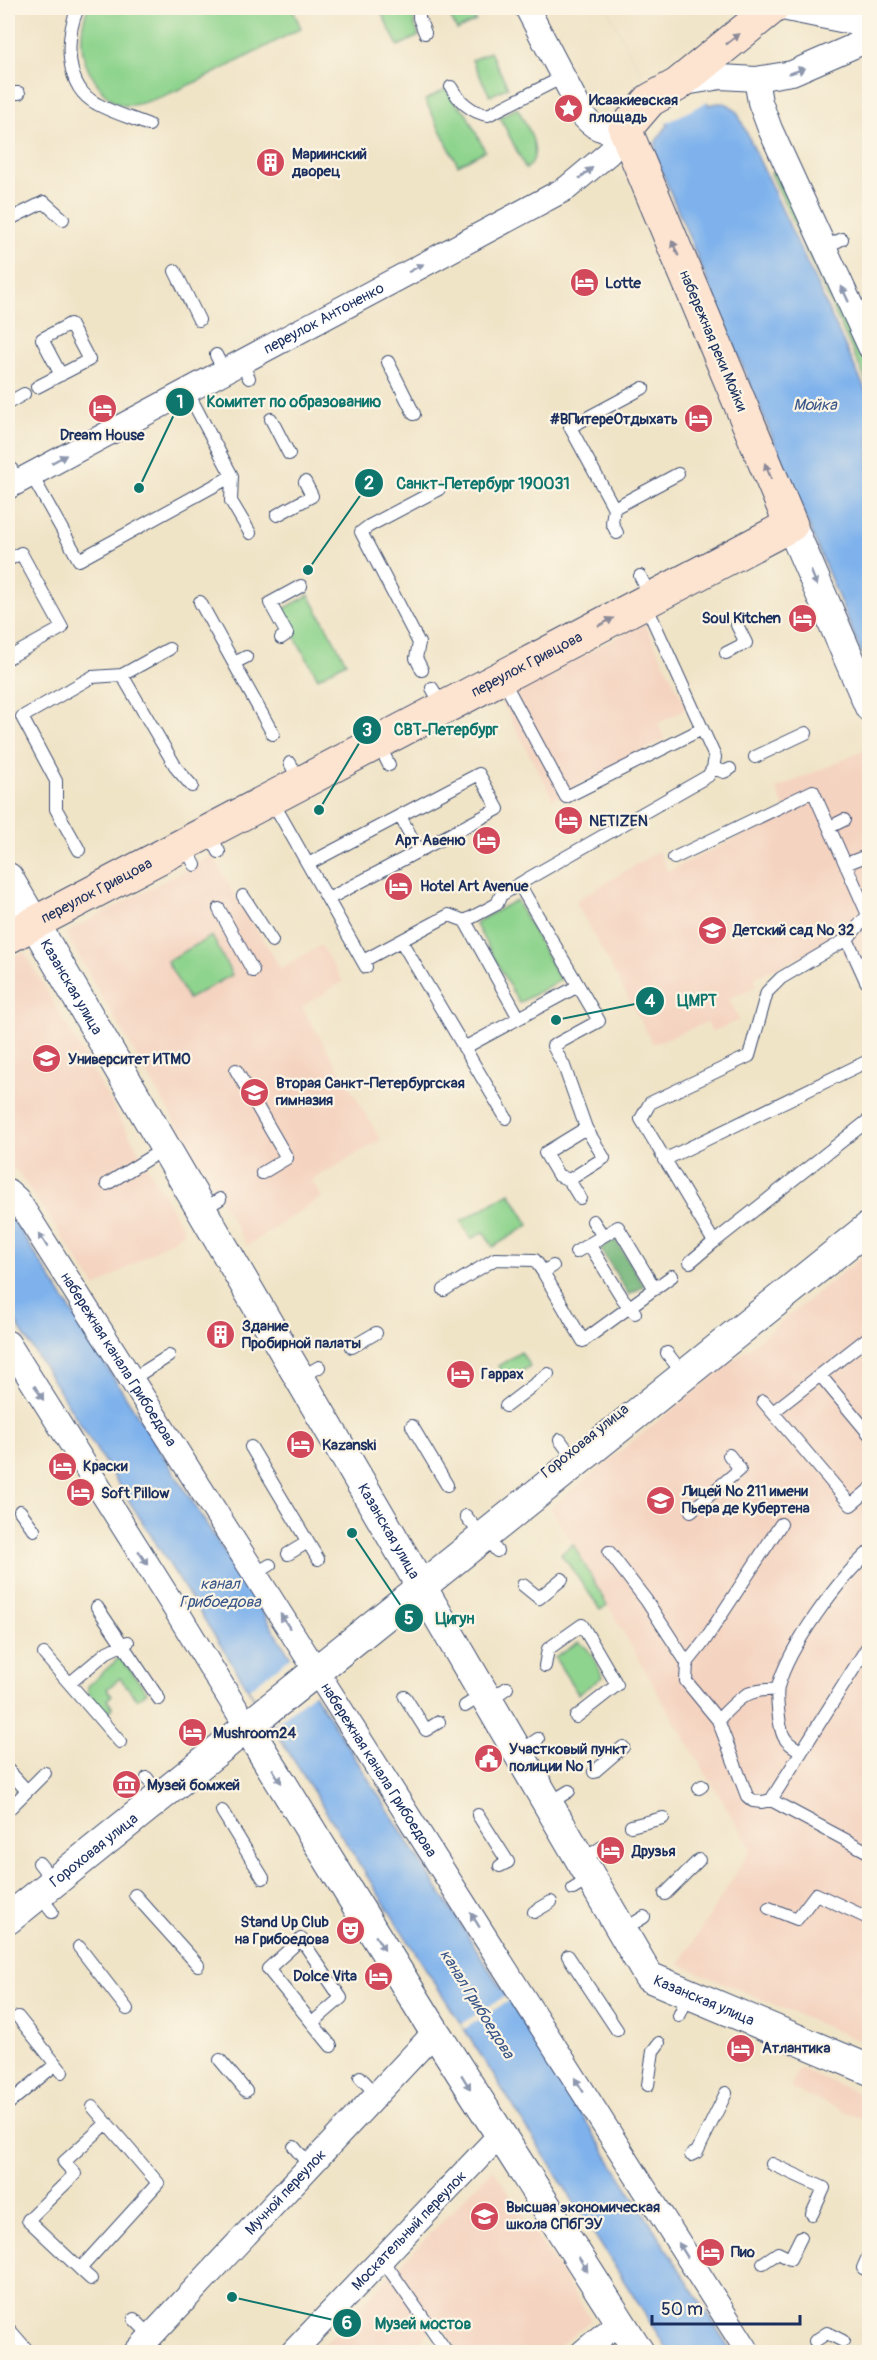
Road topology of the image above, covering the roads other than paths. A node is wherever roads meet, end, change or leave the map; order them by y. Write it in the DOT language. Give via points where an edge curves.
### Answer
graph roads {
  1 [pos="78,8"];
  2 [pos="419,8"];
  3 [pos="527,8"];
  4 [pos="772,8"];
  5 [pos="782,8"];
  6 [pos="857,18"];
  7 [pos="424,33"];
  8 [pos="870,39"];
  9 [pos="828,58"];
  10 [pos="563,76"];
  11 [pos="756,79"];
  12 [pos="680,83"];
  13 [pos="451,87"];
  14 [pos="149,125"];
  15 [pos="625,129"];
  16 [pos="63,219"];
  17 [pos="8,220"];
  18 [pos="175,271"];
  19 [pos="199,320"];
  20 [pos="870,347"];
  21 [pos="388,362"];
  22 [pos="61,375"];
  23 [pos="38,387"];
  24 [pos="643,388"];
  25 [pos="187,391"];
  26 [pos="24,394"];
  27 [pos="8,403"];
  28 [pos="414,414"];
  29 [pos="271,419"];
  30 [pos="289,454"];
  31 [pos="678,474"];
  32 [pos="232,476"];
  33 [pos="16,477"];
  34 [pos="305,482"];
  35 [pos="439,489"];
  36 [pos="614,508"];
  37 [pos="276,515"];
  38 [pos="791,525"];
  39 [pos="250,533"];
  40 [pos="617,533"];
  41 [pos="8,560"];
  42 [pos="301,586"];
  43 [pos="645,592"];
  44 [pos="200,602"];
  45 [pos="737,625"];
  46 [pos="281,638"];
  47 [pos="169,649"];
  48 [pos="726,653"];
  49 [pos="8,658"];
  50 [pos="423,670"];
  51 [pos="122,675"];
  52 [pos="501,677"];
  53 [pos="865,707"];
  54 [pos="702,729"];
  55 [pos="806,733"];
  56 [pos="273,734"];
  57 [pos="756,757"];
  58 [pos="713,768"];
  59 [pos="730,769"];
  60 [pos="192,786"];
  61 [pos="271,798"];
  62 [pos="400,816"];
  63 [pos="844,820"];
  64 [pos="830,827"];
  65 [pos="79,850"];
  66 [pos="418,851"];
  67 [pos="674,858"];
  68 [pos="861,858"];
  69 [pos="308,864"];
  70 [pos="846,864"];
  71 [pos="8,878"];
  72 [pos="519,884"];
  73 [pos="243,896"];
  74 [pos="866,898"];
  75 [pos="328,899"];
  76 [pos="219,909"];
  77 [pos="465,921"];
  78 [pos="21,930"];
  79 [pos="847,939"];
  80 [pos="272,941"];
  81 [pos="401,941"];
  82 [pos="253,971"];
  83 [pos="870,980"];
  84 [pos="578,986"];
  85 [pos="519,1018"];
  86 [pos="464,1048"];
  87 [pos="870,1060"];
  88 [pos="236,1070"];
  89 [pos="506,1118"];
  90 [pos="870,1119"];
  91 [pos="586,1128"];
  92 [pos="165,1148"];
  93 [pos="664,1161"];
  94 [pos="262,1173"];
  95 [pos="568,1180"];
  96 [pos="108,1184"];
  97 [pos="8,1191"];
  98 [pos="580,1198"];
  99 [pos="870,1212"];
  100 [pos="593,1221"];
  101 [pos="870,1226"];
  102 [pos="603,1236"];
  103 [pos="714,1242"];
  104 [pos="589,1245"];
  105 [pos="576,1252"];
  106 [pos="690,1262"];
  107 [pos="672,1276"];
  108 [pos="655,1288"];
  109 [pos="444,1290"];
  110 [pos="633,1310"];
  111 [pos="375,1332"];
  112 [pos="870,1336"];
  113 [pos="8,1343"];
  114 [pos="352,1347"];
  115 [pos="169,1356"];
  116 [pos="548,1374"];
  117 [pos="676,1375"];
  118 [pos="820,1375"];
  119 [pos="132,1379"];
  120 [pos="763,1401"];
  121 [pos="506,1406"];
  122 [pos="773,1412"];
  123 [pos="412,1426"];
  124 [pos="870,1435"];
  125 [pos="251,1448"];
  126 [pos="729,1455"];
  127 [pos="447,1485"];
  128 [pos="870,1489"];
  129 [pos="20,1511"];
  130 [pos="691,1511"];
  131 [pos="781,1524"];
  132 [pos="33,1530"];
  133 [pos="308,1542"];
  134 [pos="609,1551"];
  135 [pos="870,1551"];
  136 [pos="288,1554"];
  137 [pos="318,1559"];
  138 [pos="562,1580"];
  139 [pos="418,1582"];
  140 [pos="523,1585"];
  141 [pos="97,1606"];
  142 [pos="125,1643"];
  143 [pos="870,1643"];
  144 [pos="44,1654"];
  145 [pos="687,1663"];
  146 [pos="545,1666"];
  147 [pos="309,1670"];
  148 [pos="70,1683"];
  149 [pos="777,1690"];
  150 [pos="405,1697"];
  151 [pos="159,1700"];
  152 [pos="252,1716"];
  153 [pos="576,1717"];
  154 [pos="718,1720"];
  155 [pos="439,1722"];
  156 [pos="120,1742"];
  157 [pos="623,1748"];
  158 [pos="801,1751"];
  159 [pos="8,1770"];
  160 [pos="594,1772"];
  161 [pos="45,1773"];
  162 [pos="154,1788"];
  163 [pos="27,1791"];
  164 [pos="771,1800"];
  165 [pos="8,1810"];
  166 [pos="222,1811"];
  167 [pos="478,1815"];
  168 [pos="663,1818"];
  169 [pos="631,1826"];
  170 [pos="870,1853"];
  171 [pos="699,1860"];
  172 [pos="500,1866"];
  173 [pos="263,1878"];
  174 [pos="46,1885"];
  175 [pos="665,1894"];
  176 [pos="135,1895"];
  177 [pos="550,1902"];
  178 [pos="8,1907"];
  179 [pos="769,1908"];
  180 [pos="534,1911"];
  181 [pos="8,1919"];
  182 [pos="870,1919"];
  183 [pos="79,1947"];
  184 [pos="568,1956"];
  185 [pos="198,1965"];
  186 [pos="127,2009"];
  187 [pos="18,2017"];
  188 [pos="312,2023"];
  189 [pos="617,2030"];
  190 [pos="435,2032"];
  191 [pos="659,2043"];
  192 [pos="331,2046"];
  193 [pos="220,2060"];
  194 [pos="870,2070"];
  195 [pos="648,2085"];
  196 [pos="246,2091"];
  197 [pos="726,2093"];
  198 [pos="8,2104"];
  199 [pos="93,2107"];
  200 [pos="107,2123"];
  201 [pos="500,2134"];
  202 [pos="294,2147"];
  203 [pos="691,2155"];
  204 [pos="772,2164"];
  205 [pos="309,2165"];
  206 [pos="812,2214"];
  207 [pos="801,2237"];
  208 [pos="870,2252"];
  209 [pos="382,2259"];
  210 [pos="763,2263"];
  211 [pos="80,2269"];
  212 [pos="870,2271"];
  213 [pos="91,2279"];
  214 [pos="134,2319"];
  215 [pos="620,2321"];
  216 [pos="8,2328"];
  217 [pos="843,2340"];
  218 [pos="815,2341"];
  219 [pos="144,2344"];
  220 [pos="442,2350"];
  221 [pos="29,2352"];
  222 [pos="293,2352"];
  223 [pos="583,2352"];
  224 [pos="639,2352"];
  225 [pos="748,2352"];
  1 -- 14 [label="lane" via="69,49 70,69 84,93 95,104"];
  2 -- 7 [label="lane"];
  3 -- 10 [label="street"];
  12 -- 4 [label="main road, one-way"];
  5 -- 6 [label="street"];
  6 -- 9 [label="street"];
  8 -- 9 [label="street"];
  11 -- 9 [label="street, one-way" via="792,73"];
  10 -- 13 [label="lane" via="488,115 463,102"];
  10 -- 15 [label="street" via="594,128"];
  11 -- 12 [label="street" via="721,77"];
  20 -- 11 [label="street, one-way" via="833,243 766,118"];
  12 -- 15 [label="main road"];
  25 -- 15 [label="street, переулок Антоненко, one-way" via="360,308 567,188 609,153"];
  38 -- 15 [label="main road, набережная реки Мойки, one-way"];
  16 -- 17 [label="lane" via="44,201"];
  18 -- 19 [label="lane"];
  21 -- 28 [label="lane"];
  22 -- 23 [label="lane"];
  24 -- 36 [label="lane" via="570,427"];
  25 -- 32 [label="lane"];
  33 -- 25 [label="street, переулок Антоненко, one-way"];
  26 -- 27 [label="lane"];
  29 -- 30 [label="lane"];
  31 -- 36 [label="lane"];
  32 -- 33 [label="lane" via="79,560"];
  32 -- 39 [label="lane" via="231,501"];
  34 -- 37 [label="lane" via="312,496"];
  35 -- 50 [label="lane" via="361,532 419,643 416,658"];
  36 -- 40 [label="lane" via="612,523"];
  38 -- 43 [label="main road, переулок Гривцова" via="712,572"];
  38 -- 53 [label="street, набережная реки Мойки, one-way"];
  41 -- 49 [label="lane" via="21,553 62,628"];
  42 -- 46 [label="lane" via="270,603 287,634"];
  52 -- 43 [label="main road, переулок Гривцова, one-way"];
  43 -- 54 [label="lane" via="683,674"];
  44 -- 56 [label="lane" via="240,660"];
  45 -- 48 [label="lane" via="746,644"];
  47 -- 51 [label="lane"];
  51 -- 60 [label="lane" via="177,769"];
  51 -- 65 [label="lane" via="92,677 22,717 56,781 56,810"];
  52 -- 54 [label="lane" via="566,797"];
  52 -- 61 [label="main road, переулок Гривцова" via="438,698 383,754 295,773"];
  54 -- 58 [label="lane" via="715,757"];
  55 -- 57 [label="lane"];
  58 -- 59 [label="lane" via="724,772"];
  58 -- 72 [label="lane" via="708,776"];
  61 -- 69 [label="lane"];
  61 -- 78 [label="main road, переулок Гривцова" via="205,840 97,883"];
  62 -- 66 [label="lane"];
  62 -- 66 [label="lane" via="479,774 498,809"];
  62 -- 69 [label="lane"];
  63 -- 64 [label="lane"];
  64 -- 67 [label="lane" via="813,790"];
  64 -- 70 [label="lane"];
  66 -- 75 [label="lane"];
  68 -- 70 [label="lane"];
  69 -- 75 [label="lane"];
  70 -- 74 [label="lane"];
  71 -- 78 [label="street, Казанская улица"];
  72 -- 77 [label="lane" via="501,895 497,904"];
  72 -- 84 [label="lane"];
  73 -- 80 [label="lane"];
  74 -- 79 [label="lane" via="868,915"];
  75 -- 81 [label="lane" via="365,964"];
  76 -- 82 [label="lane"];
  77 -- 81 [label="lane" via="449,915"];
  77 -- 85 [label="lane"];
  78 -- 92 [label="street, Казанская улица"];
  79 -- 83 [label="lane" via="866,981"];
  79 -- 93 [label="lane" via="781,978 767,992 749,1056 650,1103 640,1119"];
  81 -- 86 [label="lane"];
  84 -- 85 [label="lane"];
  84 -- 91 [label="lane" via="598,1021 553,1046"];
  85 -- 86 [label="lane"];
  86 -- 89 [label="lane"];
  87 -- 93 [label="lane"];
  88 -- 94 [label="lane" via="287,1158"];
  90 -- 103 [label="lane" via="850,1139"];
  91 -- 95 [label="lane" via="604,1158"];
  91 -- 95 [label="lane" via="545,1153 558,1174"];
  92 -- 96 [label="lane"];
  92 -- 139 [label="street, Казанская улица" via="211,1205 309,1373"];
  93 -- 103 [label="lane"];
  95 -- 98 [label="lane"];
  119 -- 97 [label="street, набережная канала Грибоедова, one-way" via="17,1199"];
  99 -- 117 [label="street, Гороховая улица"];
  100 -- 102 [label="lane"];
  101 -- 117 [label="street, Гороховая улица" via="721,1355"];
  102 -- 104 [label="lane"];
  102 -- 108 [label="lane" via="618,1227"];
  103 -- 106 [label="lane"];
  104 -- 105 [label="lane"];
  104 -- 110 [label="lane"];
  107 -- 108 [label="lane"];
  108 -- 110 [label="lane"];
  109 -- 110 [label="lane" via="495,1259 535,1260 548,1269 583,1341"];
  111 -- 114 [label="lane"];
  112 -- 118 [label="lane"];
  113 -- 152 [label="street, one-way" via="170,1613"];
  115 -- 119 [label="lane"];
  116 -- 121 [label="lane" via="531,1394"];
  117 -- 139 [label="street, Гороховая улица"];
  118 -- 122 [label="lane"];
  118 -- 124 [label="lane"];
  147 -- 119 [label="street, набережная канала Грибоедова, one-way" via="263,1569"];
  120 -- 122 [label="lane"];
  122 -- 128 [label="lane" via="851,1504"];
  123 -- 127 [label="lane"];
  125 -- 133 [label="lane"];
  126 -- 130 [label="lane" via="740,1469"];
  129 -- 132 [label="lane"];
  131 -- 145 [label="lane"];
  133 -- 136 [label="lane"];
  133 -- 137 [label="lane"];
  134 -- 145 [label="lane"];
  135 -- 149 [label="lane" via="847,1572 789,1658"];
  138 -- 140 [label="lane" via="539,1598"];
  139 -- 147 [label="street, Гороховая улица"];
  139 -- 194 [label="street, Казанская улица" via="486,1697 528,1746 558,1798 586,1868 633,1924 649,1977 684,2005"];
  141 -- 142 [label="lane"];
  142 -- 148 [label="lane" via="107,1652"];
  142 -- 151 [label="lane"];
  143 -- 158 [label="lane"];
  144 -- 148 [label="lane"];
  145 -- 154 [label="lane" via="686,1681"];
  146 -- 153 [label="lane" via="548,1649 582,1626 617,1685"];
  147 -- 152 [label="street, Гороховая улица"];
  225 -- 147 [label="street, набережная канала Грибоедова, one-way" via="717,2292 461,1886"];
  148 -- 156 [label="lane"];
  149 -- 154 [label="lane" via="752,1691"];
  149 -- 158 [label="lane" via="784,1737"];
  150 -- 155 [label="lane" via="426,1730"];
  152 -- 162 [label="street, Гороховая улица"];
  152 -- 162 [label="street, Гороховая улица" via="201,1772"];
  152 -- 190 [label="street, one-way"];
  154 -- 164 [label="lane" via="747,1796 753,1801"];
  157 -- 160 [label="lane"];
  158 -- 164 [label="lane"];
  159 -- 163 [label="lane"];
  161 -- 163 [label="lane"];
  162 -- 174 [label="street, Гороховая улица"];
  162 -- 174 [label="street, Гороховая улица" via="99,1854"];
  163 -- 165 [label="lane"];
  164 -- 170 [label="lane"];
  166 -- 173 [label="lane"];
  167 -- 172 [label="lane" via="508,1862"];
  168 -- 169 [label="lane"];
  171 -- 175 [label="lane"];
  174 -- 178 [label="street, Гороховая улица"];
  174 -- 181 [label="street, Гороховая улица"];
  176 -- 185 [label="lane"];
  177 -- 180 [label="lane"];
  179 -- 182 [label="lane" via="797,1919 816,1894"];
  183 -- 186 [label="lane"];
  184 -- 189 [label="lane" via="589,1998"];
  187 -- 198 [label="lane" via="59,2068"];
  188 -- 188 [label="lane" via="268,1969 301,1939 341,1998"];
  188 -- 192 [label="lane"];
  190 -- 201 [label="street, one-way"];
  190 -- 205 [label="street, Мучной переулок" via="368,2086"];
  191 -- 195 [label="lane" via="653,2051"];
  193 -- 196 [label="lane"];
  197 -- 203 [label="lane" via="697,2152"];
  199 -- 200 [label="lane"];
  200 -- 211 [label="lane" via="158,2183"];
  200 -- 211 [label="lane" via="64,2162 75,2174 28,2220"];
  201 -- 209 [label="street, Москательный переулок"];
  201 -- 215 [label="street, one-way"];
  202 -- 205 [label="lane"];
  204 -- 206 [label="lane" via="824,2188"];
  205 -- 219 [label="street, Мучной переулок"];
  207 -- 210 [label="lane" via="790,2259 778,2253"];
  208 -- 212 [label="lane" via="863,2268"];
  209 -- 220 [label="lane"];
  209 -- 222 [label="street, Москательный переулок"];
  211 -- 213 [label="lane"];
  214 -- 219 [label="lane"];
  215 -- 223 [label="street"];
  215 -- 224 [label="street"];
  216 -- 221 [label="lane"];
  217 -- 218 [label="lane" via="828,2333"];
}
